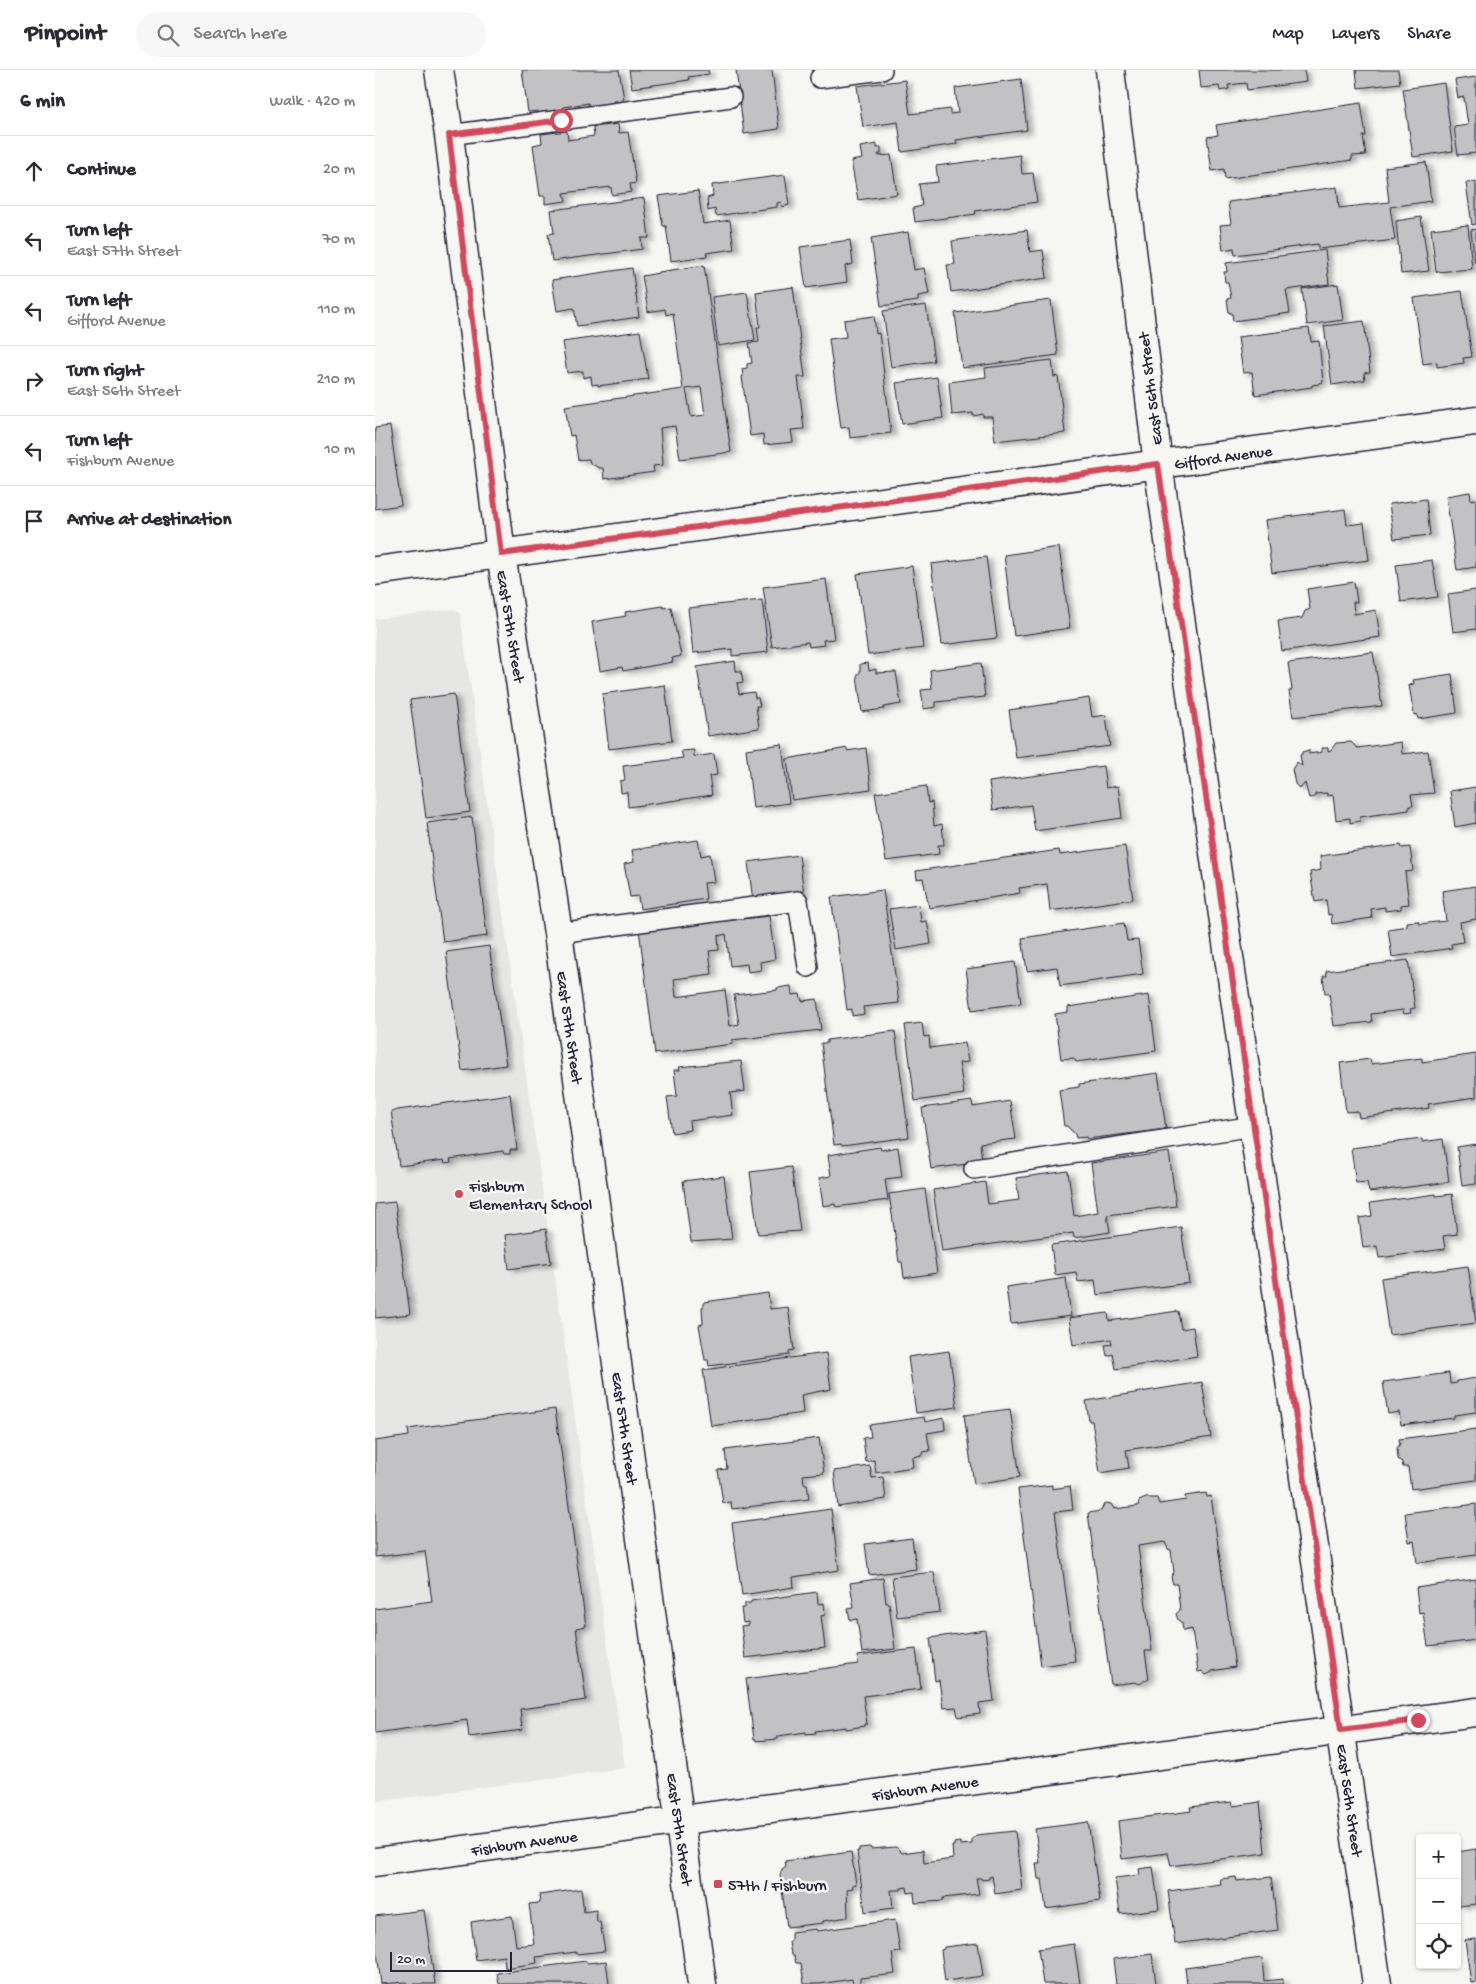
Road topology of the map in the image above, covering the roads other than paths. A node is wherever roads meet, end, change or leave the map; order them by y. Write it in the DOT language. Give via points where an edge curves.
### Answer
graph roads {
  1 [pos="439,70"];
  2 [pos="882,70"];
  3 [pos="1110,70"];
  4 [pos="820,78"];
  5 [pos="731,97"];
  6 [pos="449,135"];
  7 [pos="1476,421"];
  8 [pos="1158,464"];
  9 [pos="501,554"];
  10 [pos="375,571"];
  11 [pos="558,933"];
  12 [pos="808,967"];
  13 [pos="1254,1126"];
  14 [pos="974,1170"];
  15 [pos="1476,1712"];
  16 [pos="1341,1730"];
  17 [pos="680,1820"];
  18 [pos="375,1862"];
  19 [pos="702,1984"];
  20 [pos="1377,1984"];
  1 -- 6 [label="street, East 57th Street"];
  2 -- 4 [label="lane"];
  3 -- 8 [label="street, East 56th Street"];
  5 -- 6 [label="lane"];
  6 -- 9 [label="street, East 57th Street"];
  7 -- 8 [label="street, Gifford Avenue"];
  8 -- 9 [label="street, Gifford Avenue"];
  8 -- 13 [label="street, East 56th Street"];
  9 -- 10 [label="street, Gifford Avenue"];
  9 -- 11 [label="street, East 57th Street"];
  11 -- 12 [label="lane" via="798,901"];
  11 -- 17 [label="street, East 57th Street"];
  13 -- 14 [label="lane"];
  13 -- 16 [label="street, East 56th Street"];
  15 -- 16 [label="street, Fishburn Avenue"];
  16 -- 17 [label="street, Fishburn Avenue"];
  16 -- 20 [label="street, East 56th Street"];
  17 -- 18 [label="street, Fishburn Avenue"];
  17 -- 19 [label="street, East 57th Street"];
}
